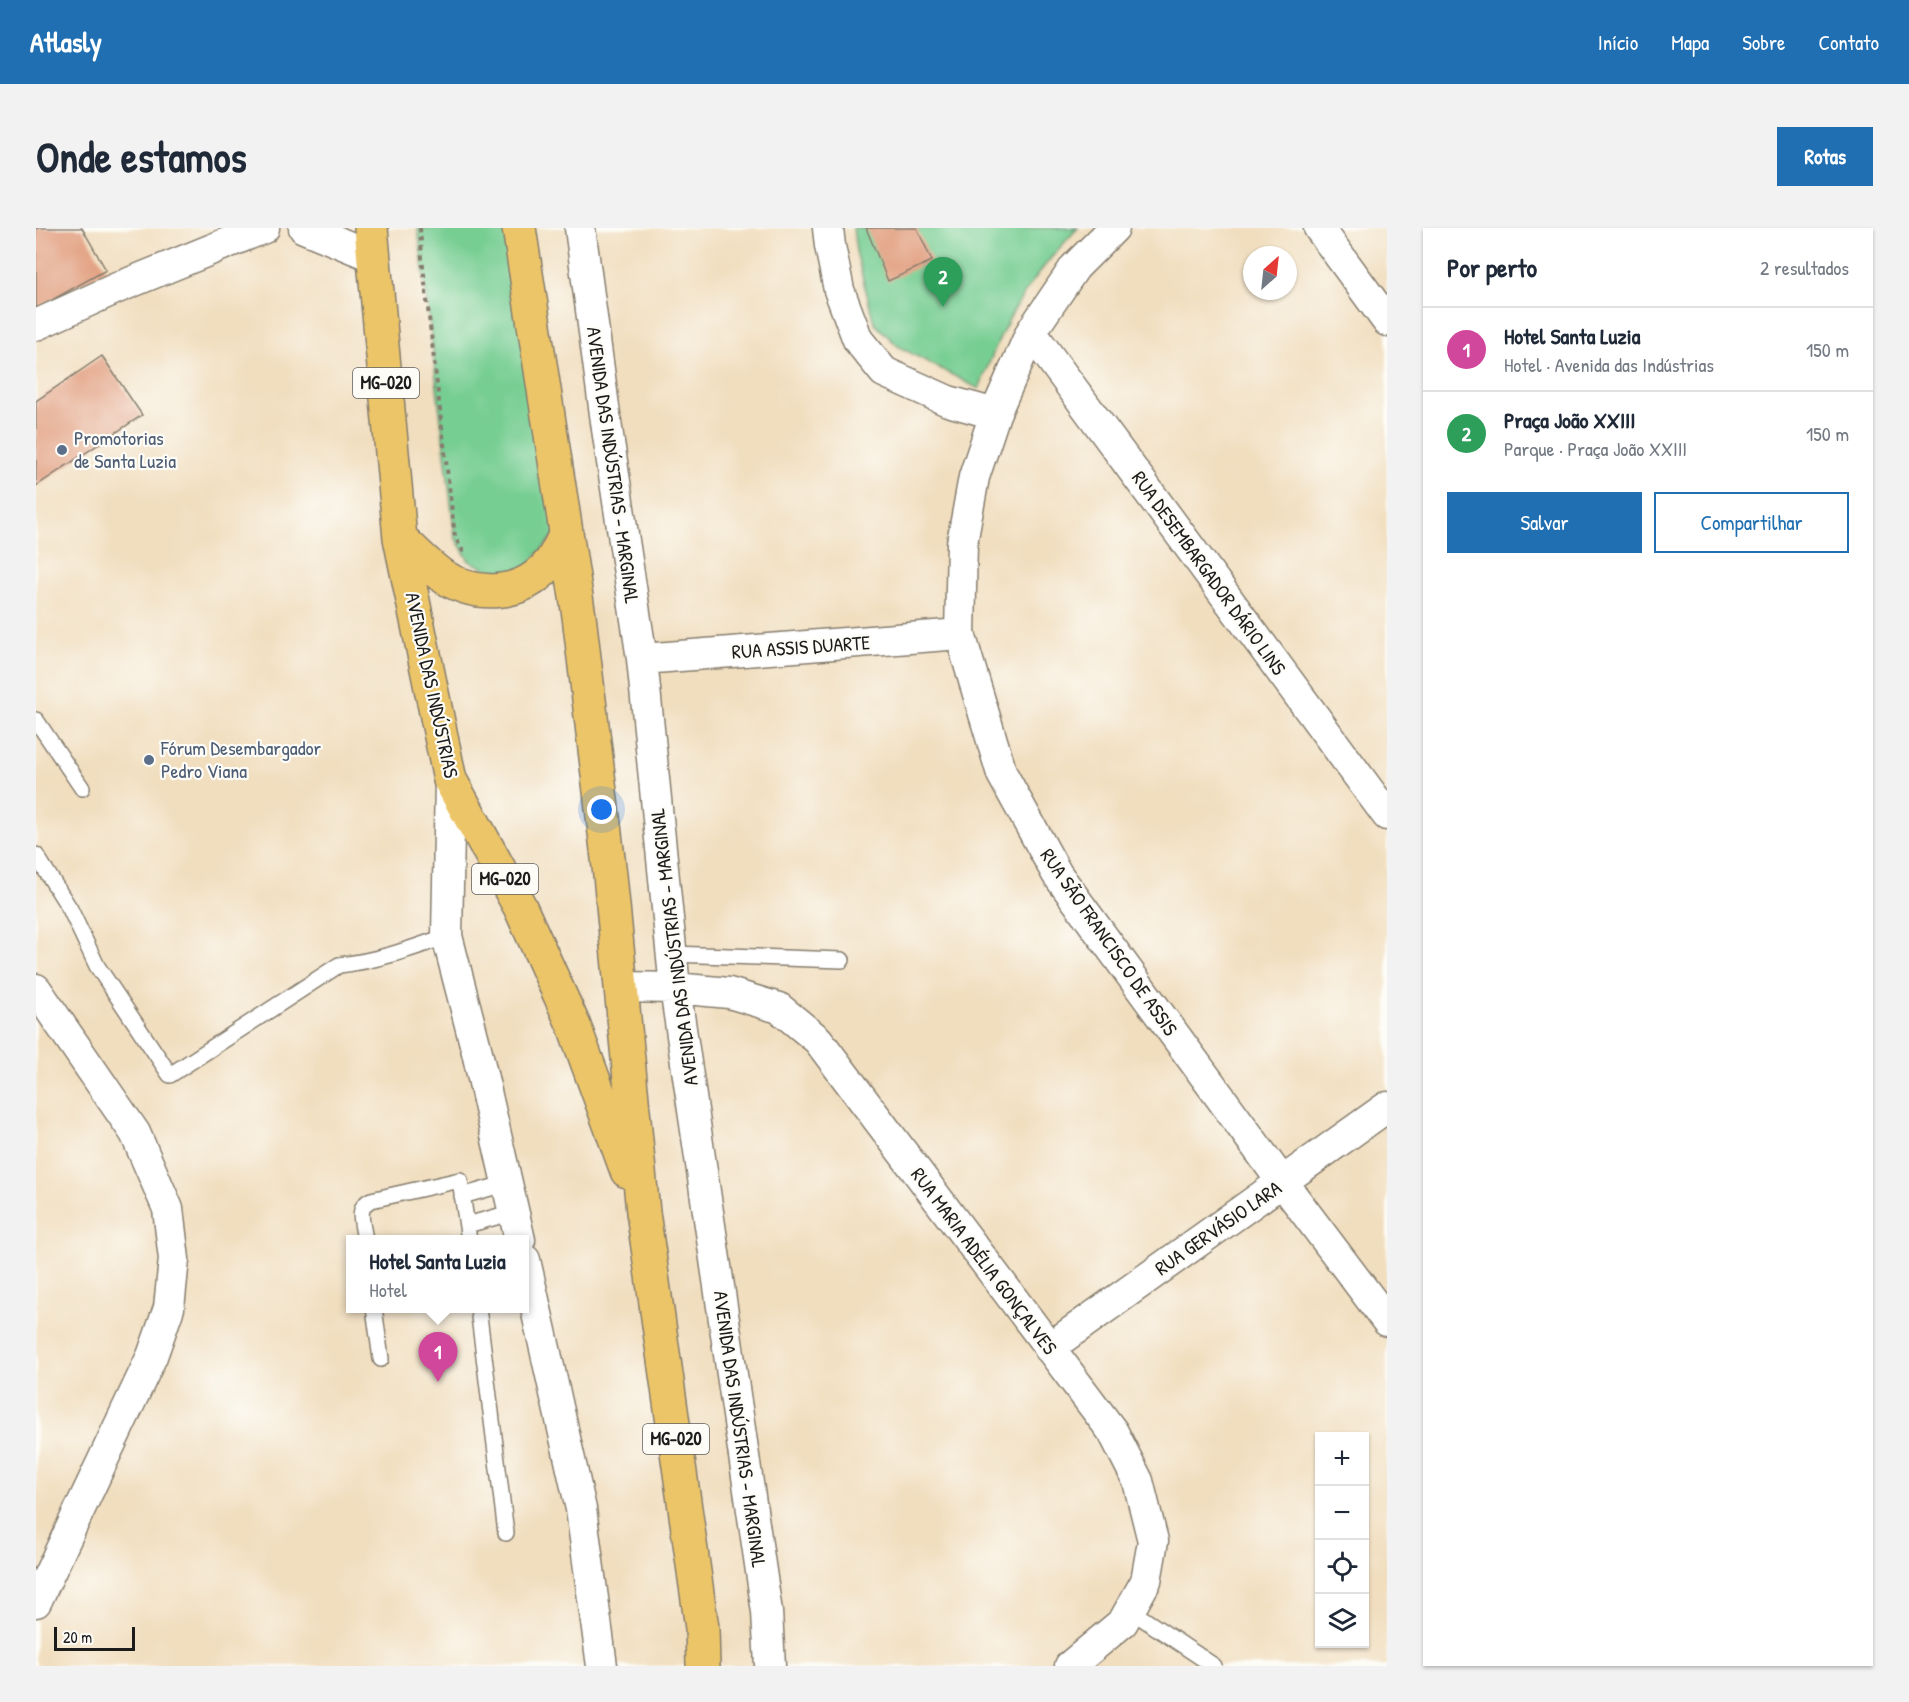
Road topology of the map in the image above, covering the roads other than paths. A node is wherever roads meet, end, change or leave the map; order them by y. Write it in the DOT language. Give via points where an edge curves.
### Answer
graph roads {
  1 [pos="264,228"];
  2 [pos="304,228"];
  3 [pos="519,228"];
  4 [pos="580,228"];
  5 [pos="828,228"];
  6 [pos="1114,228"];
  7 [pos="1319,228"];
  8 [pos="373,242"];
  9 [pos="1387,321"];
  10 [pos="36,325"];
  11 [pos="1031,332"];
  12 [pos="995,414"];
  13 [pos="565,536"];
  14 [pos="400,538"];
  15 [pos="960,634"];
  16 [pos="642,659"];
  17 [pos="36,720"];
  18 [pos="450,780"];
  19 [pos="82,788"];
  20 [pos="1387,814"];
  21 [pos="36,855"];
  22 [pos="447,936"];
  23 [pos="672,954"];
  24 [pos="842,960"];
  25 [pos="621,987"];
  26 [pos="675,988"];
  27 [pos="36,989"];
  28 [pos="1387,1107"];
  29 [pos="508,1183"];
  30 [pos="1283,1183"];
  31 [pos="462,1196"];
  32 [pos="643,1212"];
  33 [pos="517,1226"];
  34 [pos="468,1232"];
  35 [pos="364,1235"];
  36 [pos="529,1278"];
  37 [pos="375,1313"];
  38 [pos="479,1313"];
  39 [pos="1387,1321"];
  40 [pos="1049,1348"];
  41 [pos="381,1359"];
  42 [pos="506,1533"];
  43 [pos="36,1602"];
  44 [pos="1130,1610"];
  45 [pos="602,1666"];
  46 [pos="703,1666"];
  47 [pos="770,1666"];
  48 [pos="1070,1666"];
  49 [pos="1214,1666"];
  1 -- 10 [label="street"];
  2 -- 8 [label="street"];
  3 -- 13 [label="highway, AVENIDA DAS INDÚSTRIAS / MG-020"];
  4 -- 16 [label="street, AVENIDA DAS INDÚSTRIAS - MARGINAL"];
  5 -- 12 [label="street" via="839,290 858,340 884,372 948,401"];
  6 -- 11 [label="street, RUA SÃO FRANCISCO DE ASSIS" via="1075,267"];
  7 -- 9 [label="street"];
  8 -- 14 [label="highway, AVENIDA DAS INDÚSTRIAS / MG-020"];
  11 -- 12 [label="street, RUA SÃO FRANCISCO DE ASSIS"];
  11 -- 20 [label="street, RUA DESEMBARGADOR DÁRIO LINS"];
  12 -- 15 [label="street, RUA SÃO FRANCISCO DE ASSIS" via="974,477 962,543"];
  13 -- 14 [label="highway" via="550,563 534,579 494,592 469,589 441,575"];
  13 -- 25 [label="highway, AVENIDA DAS INDÚSTRIAS / MG-020" via="580,628"];
  14 -- 18 [label="highway, AVENIDA DAS INDÚSTRIAS / MG-020"];
  15 -- 16 [label="street, RUA ASSIS DUARTE"];
  15 -- 30 [label="street, RUA SÃO FRANCISCO DE ASSIS" via="1002,774 1057,874"];
  16 -- 23 [label="street, AVENIDA DAS INDÚSTRIAS - MARGINAL"];
  17 -- 19 [label="lane"];
  18 -- 22 [label="street"];
  18 -- 32 [label="highway, AVENIDA DAS INDÚSTRIAS / MG-020" via="525,918 574,1026"];
  21 -- 22 [label="lane" via="70,909 97,966 170,1075 339,965 404,952"];
  22 -- 29 [label="street"];
  23 -- 24 [label="lane"];
  23 -- 26 [label="street, AVENIDA DAS INDÚSTRIAS - MARGINAL"];
  25 -- 26 [label="street, RUA MARIA ADÉLIA GONÇALVES"];
  25 -- 32 [label="highway, AVENIDA DAS INDÚSTRIAS / MG-020"];
  26 -- 40 [label="street, RUA MARIA ADÉLIA GONÇALVES" via="729,993 779,1008 818,1040"];
  26 -- 47 [label="street, AVENIDA DAS INDÚSTRIAS - MARGINAL" via="767,1612"];
  27 -- 43 [label="street" via="135,1133 168,1209 174,1259 169,1308 152,1356"];
  28 -- 30 [label="street, RUA GERVÁSIO LARA"];
  29 -- 31 [label="lane"];
  29 -- 33 [label="street"];
  30 -- 39 [label="street, RUA SÃO FRANCISCO DE ASSIS"];
  30 -- 40 [label="street, RUA GERVÁSIO LARA"];
  31 -- 34 [label="lane"];
  31 -- 35 [label="lane" via="460,1180 371,1200 360,1210"];
  32 -- 46 [label="highway, AVENIDA DAS INDÚSTRIAS / MG-020" via="702,1629"];
  33 -- 34 [label="lane"];
  36 -- 45 [label="street" via="581,1509"];
  37 -- 41 [label="lane"];
  38 -- 42 [label="lane"];
  40 -- 44 [label="street, RUA MARIA ADÉLIA GONÇALVES" via="1113,1432 1138,1481 1153,1541 1146,1581"];
  44 -- 48 [label="street, RUA MARIA ADÉLIA GONÇALVES" via="1123,1622"];
  44 -- 49 [label="lane"];
}
